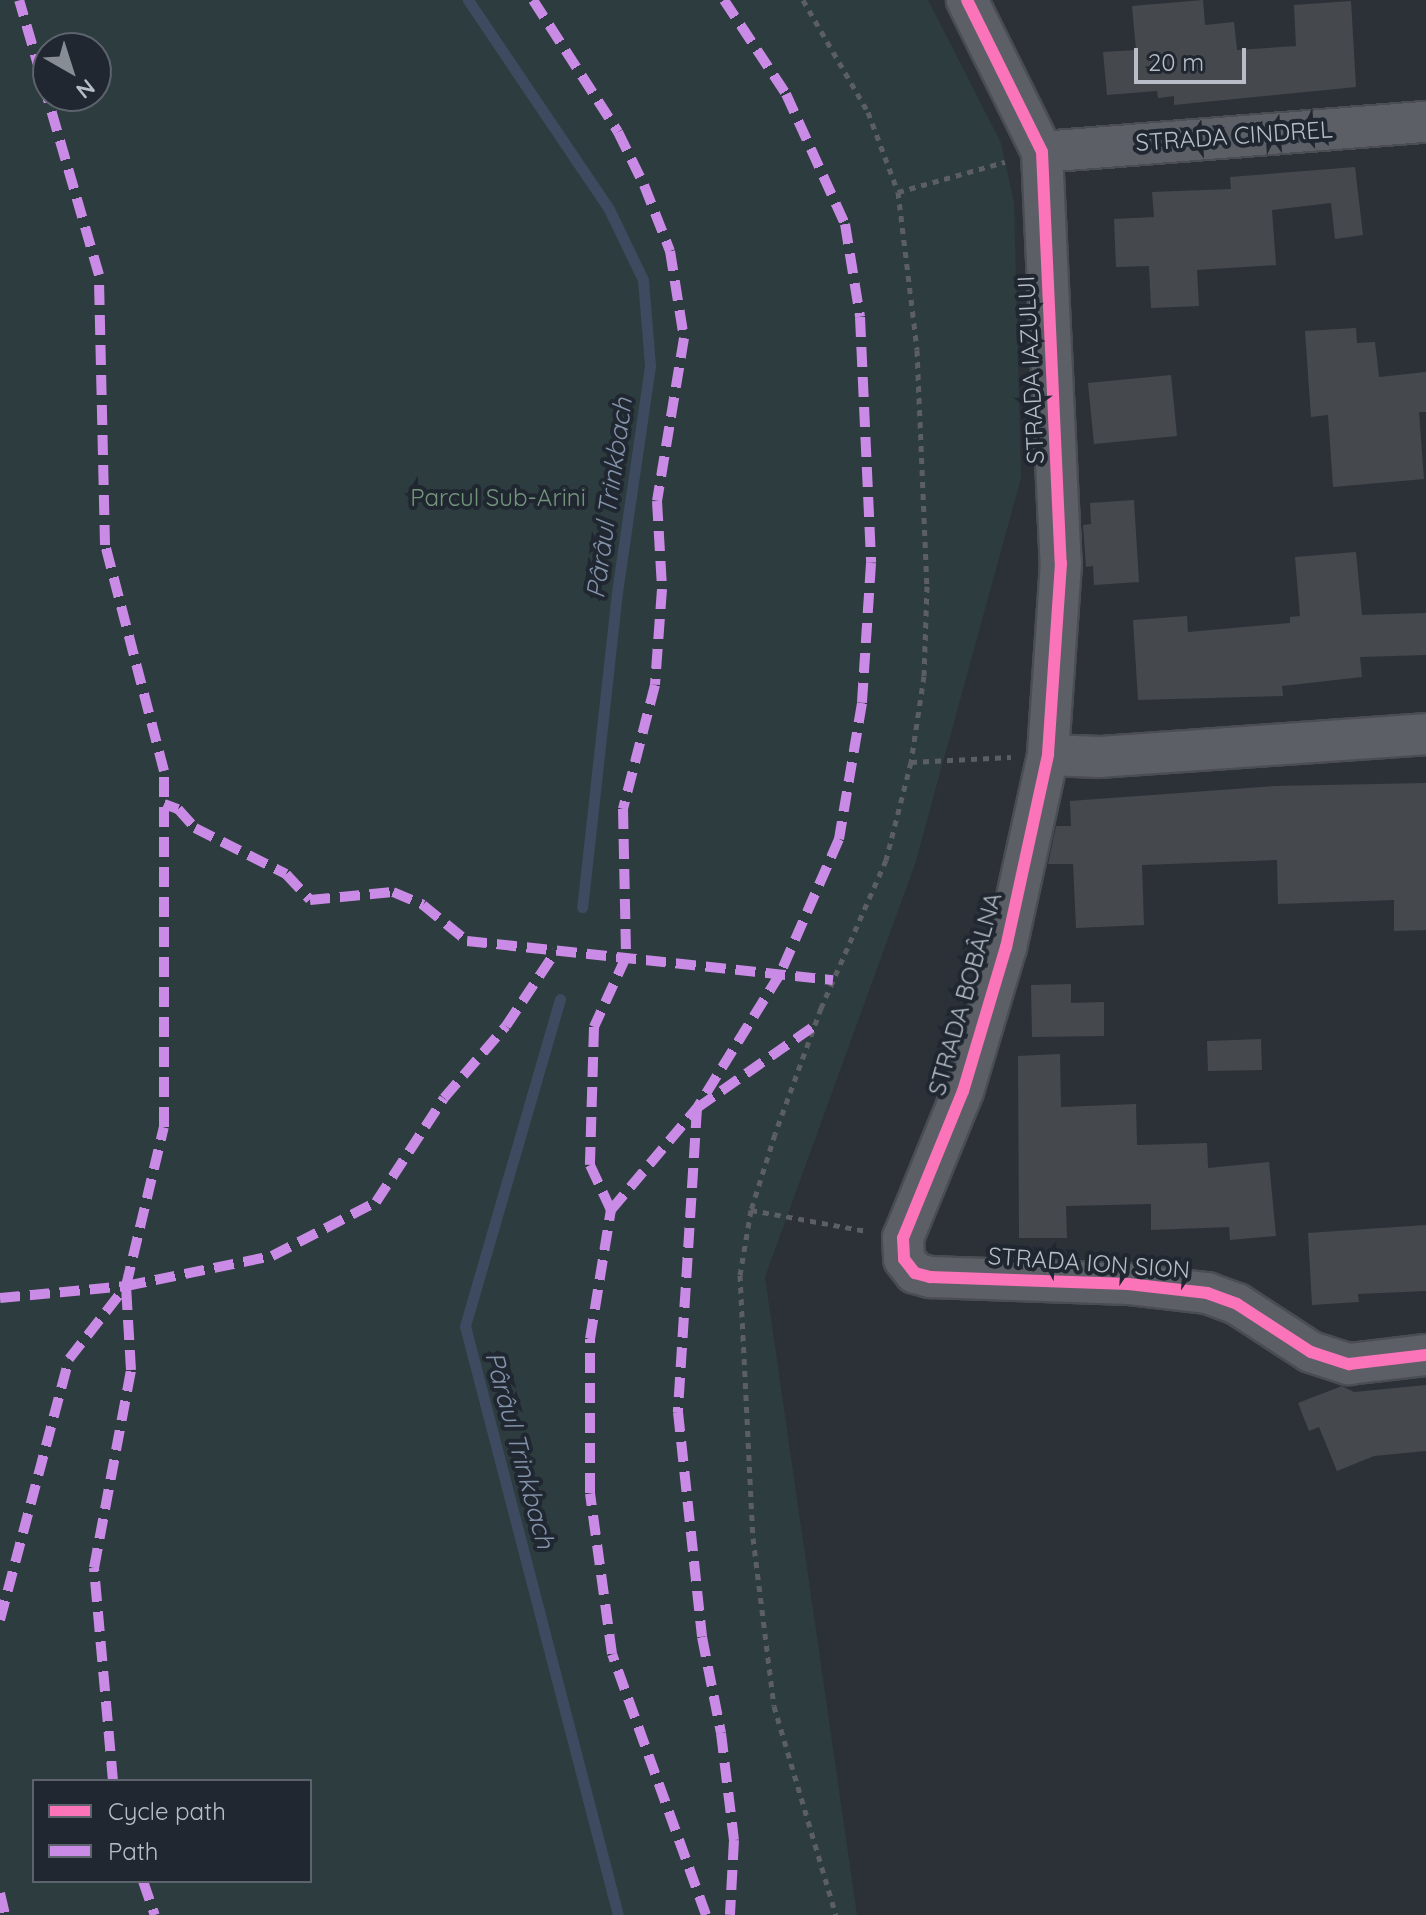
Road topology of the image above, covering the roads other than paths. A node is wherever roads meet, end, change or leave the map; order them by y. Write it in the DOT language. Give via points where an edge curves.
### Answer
graph roads {
  1 [pos="967,0"];
  2 [pos="1426,122"];
  3 [pos="1042,152"];
  4 [pos="1426,734"];
  5 [pos="1048,755"];
  6 [pos="903,1238"];
  7 [pos="1426,1355"];
  1 -- 3 [label="street, STRADA IAZULUI"];
  2 -- 3 [label="street, STRADA CINDREL"];
  3 -- 5 [label="street, STRADA IAZULUI" via="1061,563"];
  4 -- 5 [label="street" via="1100,757"];
  5 -- 6 [label="street, STRADA BOBÂLNA" via="1002,961 963,1091"];
  6 -- 7 [label="street, STRADA ION SION" via="904,1259 915,1273 930,1277 1128,1284 1207,1293 1237,1304 1311,1352 1349,1364"];
}
